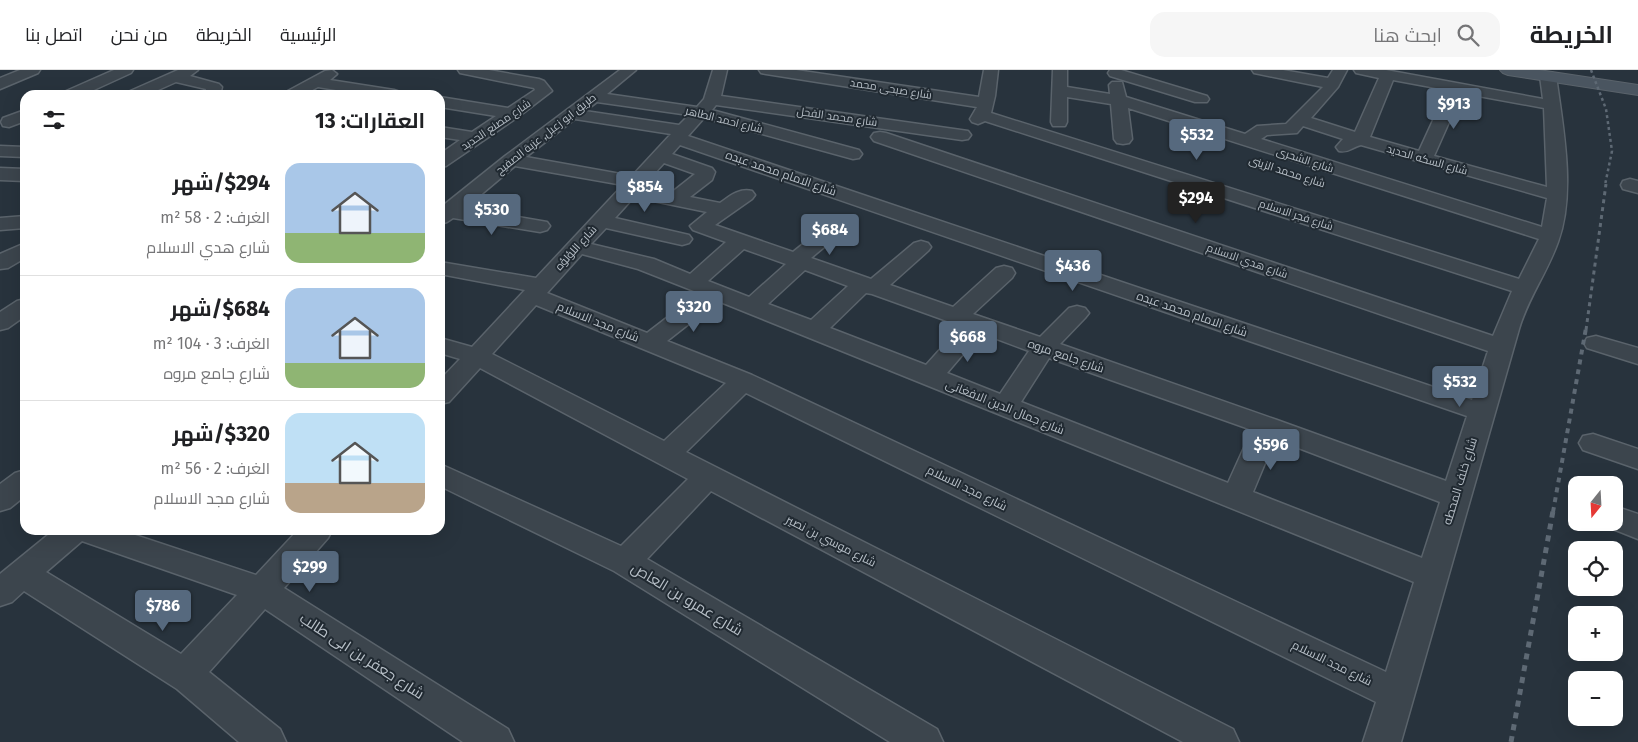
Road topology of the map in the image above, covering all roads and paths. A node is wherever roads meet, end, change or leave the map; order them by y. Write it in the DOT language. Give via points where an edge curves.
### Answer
graph roads {
  1 [pos="33,70"];
  2 [pos="87,70"];
  3 [pos="191,70"];
  4 [pos="465,70"];
  5 [pos="629,70"];
  6 [pos="720,70"];
  7 [pos="766,70"];
  8 [pos="991,70"];
  9 [pos="1060,70"];
  10 [pos="1259,70"];
  11 [pos="1361,70"];
  12 [pos="1508,70"];
  13 [pos="1578,70"];
  14 [pos="123,72"];
  15 [pos="333,72"];
  16 [pos="1115,72"];
  17 [pos="837,75"];
  18 [pos="1388,75"];
  19 [pos="1548,76"];
  20 [pos="175,77"];
  21 [pos="310,77"];
  22 [pos="1337,77"];
  23 [pos="1638,79"];
  24 [pos="0,84"];
  25 [pos="913,85"];
  26 [pos="1456,88"];
  27 [pos="82,90"];
  28 [pos="145,90"];
  29 [pos="213,90"];
  30 [pos="297,90"];
  31 [pos="371,90"];
  32 [pos="1638,90"];
  33 [pos="593,97"];
  34 [pos="1119,100"];
  35 [pos="445,103"];
  36 [pos="1552,105"];
  37 [pos="706,106"];
  38 [pos="1060,106"];
  39 [pos="983,109"];
  40 [pos="1086,112"];
  41 [pos="512,114"];
  42 [pos="571,114"];
  43 [pos="1103,116"];
  44 [pos="20,117"];
  45 [pos="1174,118"];
  46 [pos="1120,119"];
  47 [pos="1300,120"];
  48 [pos="9,122"];
  49 [pos="1139,125"];
  50 [pos="884,131"];
  51 [pos="445,133"];
  52 [pos="680,134"];
  53 [pos="962,135"];
  54 [pos="476,138"];
  55 [pos="1123,139"];
  56 [pos="1360,140"];
  57 [pos="1247,141"];
  58 [pos="0,151"];
  59 [pos="20,152"];
  60 [pos="853,154"];
  61 [pos="660,156"];
  62 [pos="938,156"];
  63 [pos="445,159"];
  64 [pos="1424,159"];
  65 [pos="511,160"];
  66 [pos="837,163"];
  67 [pos="1330,168"];
  68 [pos="0,174"];
  69 [pos="20,174"];
  70 [pos="633,186"];
  71 [pos="745,195"];
  72 [pos="1556,195"];
  73 [pos="675,199"];
  74 [pos="724,210"];
  75 [pos="445,214"];
  76 [pos="445,215"];
  77 [pos="601,221"];
  78 [pos="20,222"];
  79 [pos="0,224"];
  80 [pos="840,224"];
  81 [pos="540,226"];
  82 [pos="691,233"];
  83 [pos="1549,236"];
  84 [pos="740,240"];
  85 [pos="577,247"];
  86 [pos="922,247"];
  87 [pos="20,252"];
  88 [pos="799,261"];
  89 [pos="0,263"];
  90 [pos="646,264"];
  91 [pos="445,269"];
  92 [pos="1004,272"];
  93 [pos="868,286"];
  94 [pos="704,287"];
  95 [pos="1525,288"];
  96 [pos="537,291"];
  97 [pos="752,306"];
  98 [pos="20,309"];
  99 [pos="1077,313"];
  100 [pos="966,320"];
  101 [pos="0,323"];
  102 [pos="813,331"];
  103 [pos="649,343"];
  104 [pos="1596,343"];
  105 [pos="445,347"];
  106 [pos="1501,347"];
  107 [pos="1043,348"];
  108 [pos="476,356"];
  109 [pos="1638,356"];
  110 [pos="930,377"];
  111 [pos="743,381"];
  112 [pos="445,390"];
  113 [pos="1005,406"];
  114 [pos="1481,412"];
  115 [pos="1267,426"];
  116 [pos="1593,443"];
  117 [pos="668,454"];
  118 [pos="1638,459"];
  119 [pos="445,476"];
  120 [pos="707,477"];
  121 [pos="20,484"];
  122 [pos="1455,496"];
  123 [pos="1236,498"];
  124 [pos="0,500"];
  125 [pos="1623,521"];
  126 [pos="1638,527"];
  127 [pos="69,535"];
  128 [pos="99,535"];
  129 [pos="312,535"];
  130 [pos="624,562"];
  131 [pos="1431,575"];
  132 [pos="11,584"];
  133 [pos="261,590"];
  134 [pos="184,675"];
  135 [pos="1396,694"];
  136 [pos="267,742"];
  137 [pos="495,742"];
  138 [pos="924,742"];
  139 [pos="1220,742"];
  140 [pos="1382,742"];
  1 -- 24 [label="street"];
  2 -- 14 [label="street"];
  3 -- 20 [label="street"];
  4 -- 41 [label="street, شارع مصنع الحديد" via="539,84 544,90 542,93"];
  5 -- 33 [label="street, طريق ابو زعبل, عزبة الصفيح"];
  6 -- 37 [label="street, شارع اللؤلؤه"];
  7 -- 17 [label="street, شارع صبحى محمد"];
  8 -- 39 [label="street"];
  9 -- 38 [label="street"];
  10 -- 22 [label="street"];
  11 -- 18 [label="street"];
  12 -- 19 [label="main road"];
  13 -- 23 [label="main road"];
  14 -- 27 [label="street"];
  15 -- 21 [label="street"];
  16 -- 34 [label="street"];
  16 -- 45 [label="street" via="1203,98"];
  17 -- 25 [label="street, شارع صبحى محمد"];
  18 -- 26 [label="street"];
  18 -- 56 [label="street"];
  19 -- 32 [label="main road"];
  19 -- 36 [label="street, شارع خلف المحطه"];
  20 -- 28 [label="street"];
  20 -- 29 [label="street" via="212,86"];
  21 -- 30 [label="street"];
  21 -- 31 [label="street"];
  22 -- 47 [label="street" via="1322,100"];
  25 -- 39 [label="street, شارع صبحى محمد"];
  25 -- 50 [label="street"];
  26 -- 36 [label="street"];
  26 -- 64 [label="street"];
  33 -- 37 [label="street, شارع احمد الطاهر"];
  33 -- 42 [label="street, طريق ابو زعبل, عزبة الصفيح"];
  34 -- 38 [label="street, شارع الشحرى"];
  34 -- 45 [label="street, شارع الشحرى"];
  34 -- 46 [label="street"];
  35 -- 41 [label="street"];
  36 -- 72 [label="street, شارع خلف المحطه"];
  37 -- 50 [label="street, شارع محمد الفحل"];
  37 -- 52 [label="street, شارع اللؤلؤه"];
  37 -- 60 [label="street, شارع احمد الطاهر"];
  38 -- 40 [label="street"];
  39 -- 53 [label="street"];
  39 -- 95 [label="street, شارع فجر الاسلام"];
  41 -- 54 [label="street, شارع مصنع الحديد"];
  42 -- 52 [label="street, شارع الامام محمد عبده"];
  42 -- 65 [label="street, طريق ابو زعبل, عزبة الصفيح"];
  43 -- 46 [label="street"];
  44 -- 48 [label="street"];
  45 -- 57 [label="street, شارع الشحرى"];
  46 -- 49 [label="street"];
  46 -- 55 [label="street"];
  47 -- 56 [label="street, شارع السكه الحديد"];
  47 -- 57 [label="street" via="1291,129 1263,130"];
  50 -- 53 [label="street, شارع محمد الفحل"];
  50 -- 60 [label="street"];
  50 -- 62 [label="street, شارع هدي الاسلام"];
  51 -- 54 [label="street"];
  52 -- 61 [label="street, شارع اللؤلؤه"];
  52 -- 114 [label="street, شارع الامام محمد عبده" via="812,177"];
  53 -- 62 [label="street"];
  54 -- 63 [label="street, شارع مصنع الحديد"];
  56 -- 64 [label="street, شارع السكه الحديد"];
  56 -- 67 [label="street" via="1348,143"];
  57 -- 67 [label="street, شارع الشحرى"];
  58 -- 59 [label="street"];
  60 -- 66 [label="street"];
  61 -- 70 [label="street, شارع اللؤلؤه"];
  61 -- 73 [label="street" via="706,173"];
  62 -- 106 [label="street, شارع هدي الاسلام"];
  64 -- 72 [label="street, شارع السكه الحديد"];
  65 -- 70 [label="street"];
  65 -- 75 [label="street, طريق ابو زعبل, عزبة الصفيح"];
  67 -- 83 [label="street, شارع الشحرى"];
  68 -- 69 [label="street"];
  70 -- 73 [label="street"];
  70 -- 77 [label="street, شارع اللؤلؤه"];
  71 -- 74 [label="street"];
  72 -- 83 [label="street, شارع خلف المحطه" via="1554,222"];
  73 -- 74 [label="street"];
  74 -- 82 [label="street"];
  76 -- 81 [label="street"];
  77 -- 82 [label="street, شارع جامع مروه"];
  77 -- 85 [label="street, شارع اللؤلؤه"];
  78 -- 79 [label="street"];
  80 -- 88 [label="street"];
  82 -- 84 [label="street, شارع جامع مروه"];
  82 -- 90 [label="street"];
  83 -- 95 [label="street, شارع خلف المحطه"];
  84 -- 88 [label="street, شارع جامع مروه"];
  84 -- 94 [label="street"];
  85 -- 90 [label="street, شارع جمال الدين الافغانى"];
  85 -- 96 [label="street, شارع اللؤلؤه"];
  86 -- 93 [label="street"];
  87 -- 89 [label="street"];
  88 -- 93 [label="street, شارع جامع مروه"];
  88 -- 97 [label="street"];
  90 -- 94 [label="street, شارع جمال الدين الافغانى"];
  91 -- 96 [label="street, شارع مجد الاسلام"];
  92 -- 100 [label="street"];
  93 -- 100 [label="street, شارع جامع مروه"];
  93 -- 102 [label="street"];
  94 -- 97 [label="street, شارع جمال الدين الافغانى"];
  94 -- 103 [label="street"];
  95 -- 106 [label="street, شارع خلف المحطه"];
  96 -- 103 [label="street, شارع مجد الاسلام"];
  96 -- 108 [label="street, شارع اللؤلؤه"];
  97 -- 102 [label="street, شارع جمال الدين الافغانى"];
  98 -- 101 [label="street"];
  99 -- 107 [label="street"];
  100 -- 107 [label="street, شارع جامع مروه"];
  100 -- 110 [label="street"];
  102 -- 110 [label="street, شارع جمال الدين الافغانى"];
  103 -- 111 [label="street, شارع مجد الاسلام"];
  104 -- 109 [label="street"];
  105 -- 108 [label="street, شارع موسي بن نصير"];
  106 -- 114 [label="street, شارع خلف المحطه"];
  107 -- 113 [label="street"];
  107 -- 115 [label="street, شارع جامع مروه"];
  108 -- 112 [label="street, شارع اللؤلؤه"];
  108 -- 117 [label="street, شارع موسي بن نصير"];
  110 -- 113 [label="street, شارع جمال الدين الافغانى"];
  111 -- 117 [label="street"];
  111 -- 135 [label="street, شارع مجد الاسلام"];
  113 -- 123 [label="street, شارع جمال الدين الافغانى"];
  114 -- 122 [label="street, شارع خلف المحطه"];
  115 -- 122 [label="street, شارع جامع مروه"];
  115 -- 123 [label="street"];
  116 -- 118 [label="street"];
  117 -- 120 [label="street, شارع موسي بن نصير"];
  119 -- 130 [label="street, شارع عمرو بن العاص"];
  120 -- 130 [label="street"];
  120 -- 139 [label="street, شارع موسي بن نصير"];
  121 -- 124 [label="street"];
  122 -- 131 [label="street, شارع خلف المحطه"];
  123 -- 131 [label="street, شارع جمال الدين الافغانى"];
  125 -- 126 [label="street"];
  127 -- 132 [label="street"];
  128 -- 133 [label="street, شارع جعفر بن ابى طالب"];
  129 -- 133 [label="street"];
  130 -- 138 [label="street, شارع عمرو بن العاص"];
  131 -- 135 [label="street, شارع خلف المحطه"];
  132 -- 134 [label="street"];
  133 -- 134 [label="street"];
  133 -- 137 [label="street, شارع جعفر بن ابى طالب"];
  134 -- 136 [label="street"];
  135 -- 140 [label="street, شارع خلف المحطه"];
}
